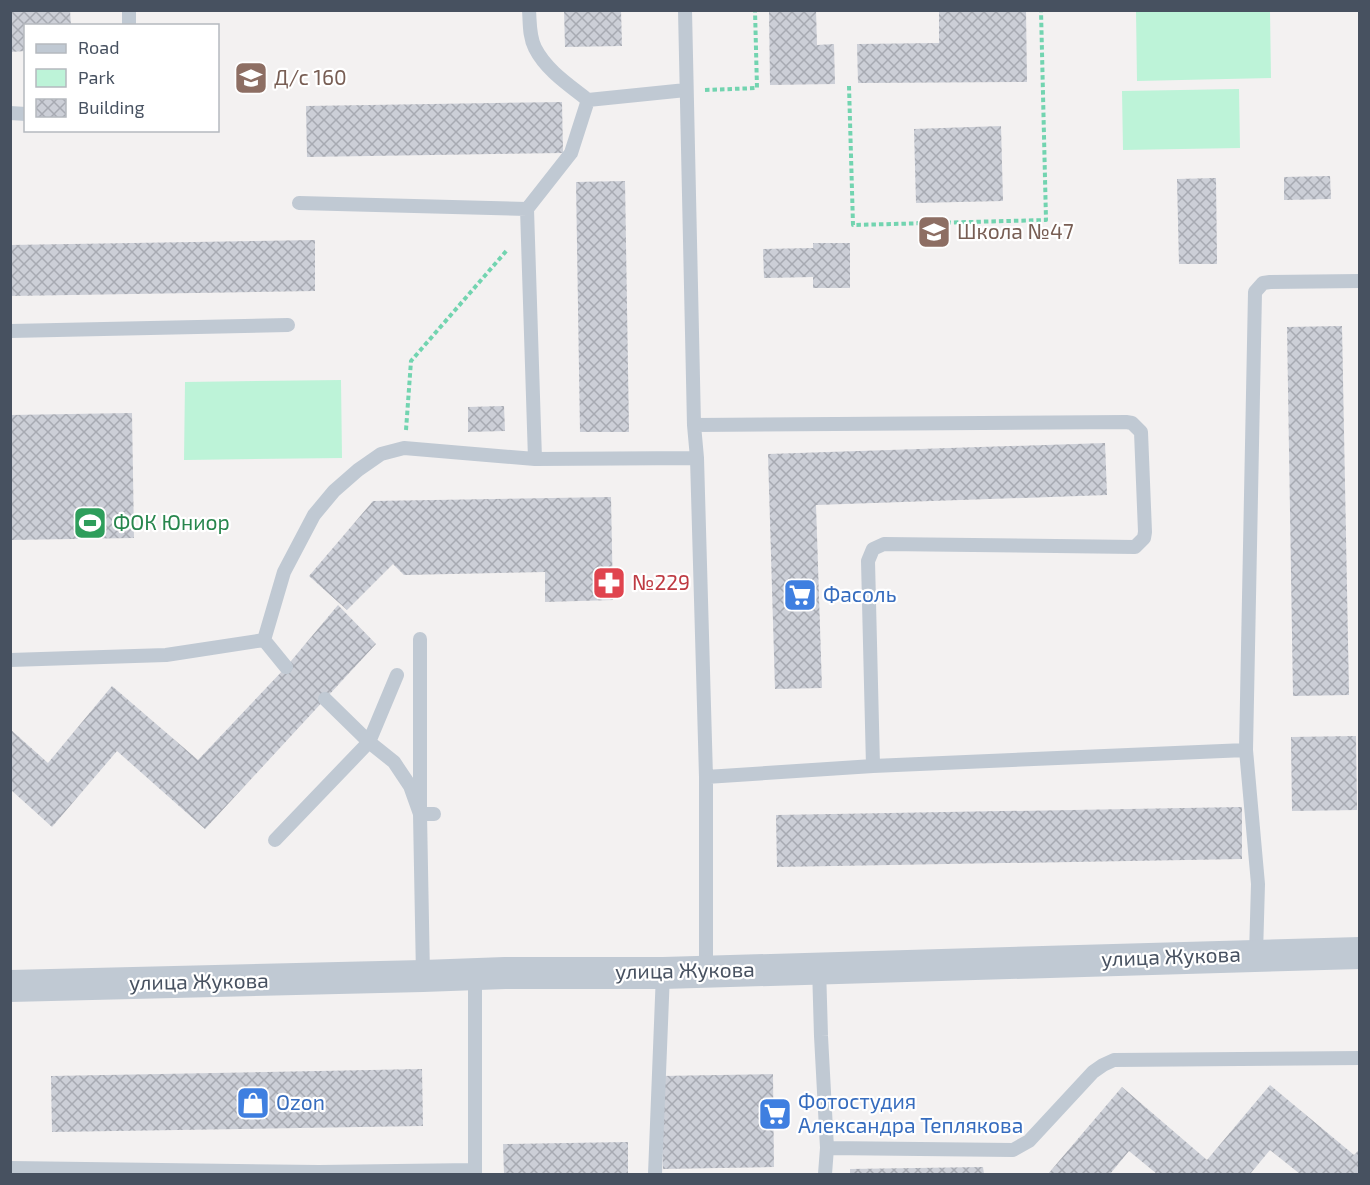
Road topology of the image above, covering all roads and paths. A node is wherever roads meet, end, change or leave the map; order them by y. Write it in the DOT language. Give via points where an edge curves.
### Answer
graph roads {
  1 [pos="529,10"];
  2 [pos="685,10"];
  3 [pos="755,10"];
  4 [pos="1041,10"];
  5 [pos="849,86"];
  6 [pos="686,90"];
  7 [pos="588,100"];
  8 [pos="299,203"];
  9 [pos="527,215"];
  10 [pos="1359,281"];
  11 [pos="288,326"];
  12 [pos="10,331"];
  13 [pos="694,425"];
  14 [pos="404,448"];
  15 [pos="697,458"];
  16 [pos="535,459"];
  17 [pos="420,639"];
  18 [pos="264,640"];
  19 [pos="10,660"];
  20 [pos="286,667"];
  21 [pos="397,675"];
  22 [pos="325,699"];
  23 [pos="369,742"];
  24 [pos="1246,750"];
  25 [pos="873,766"];
  26 [pos="706,777"];
  27 [pos="427,814"];
  28 [pos="275,840"];
  29 [pos="1359,953"];
  30 [pos="1256,954"];
  31 [pos="819,967"];
  32 [pos="706,971"];
  33 [pos="663,972"];
  34 [pos="476,973"];
  35 [pos="423,976"];
  36 [pos="10,986"];
  37 [pos="1359,1058"];
  38 [pos="827,1148"];
  39 [pos="10,1168"];
  40 [pos="475,1172"];
  41 [pos="319,1173"];
  42 [pos="655,1174"];
  43 [pos="825,1174"];
  1 -- 7 [label="lane" via="535,48 560,78"];
  2 -- 6 [label="lane"];
  3 -- 6 [label="path" via="757,88"];
  4 -- 5 [label="path" via="1046,220 853,225"];
  6 -- 7 [label="lane"];
  6 -- 13 [label="lane"];
  7 -- 9 [label="lane" via="571,153"];
  8 -- 9 [label="lane"];
  9 -- 14 [label="path" via="516,239 411,361"];
  9 -- 16 [label="lane"];
  10 -- 24 [label="lane" via="1270,282 1263,283 1255,292"];
  11 -- 12 [label="lane"];
  13 -- 15 [label="lane"];
  13 -- 25 [label="lane" via="1126,422 1141,432 1145,532 1135,547 884,544 873,549 868,561"];
  14 -- 16 [label="lane"];
  14 -- 18 [label="lane" via="381,454 358,470 315,515 284,572"];
  15 -- 16 [label="lane"];
  15 -- 26 [label="lane"];
  17 -- 27 [label="lane"];
  18 -- 19 [label="lane" via="166,654"];
  18 -- 20 [label="lane"];
  21 -- 23 [label="lane"];
  22 -- 23 [label="lane"];
  23 -- 27 [label="lane" via="393,762"];
  23 -- 28 [label="lane"];
  24 -- 25 [label="lane"];
  24 -- 30 [label="lane" via="1258,884"];
  25 -- 26 [label="lane"];
  26 -- 32 [label="lane"];
  27 -- 35 [label="lane"];
  29 -- 30 [label="street, улица Жукова"];
  30 -- 31 [label="street, улица Жукова"];
  31 -- 32 [label="street, улица Жукова"];
  31 -- 38 [label="lane"];
  32 -- 33 [label="street, улица Жукова"];
  33 -- 34 [label="street, улица Жукова"];
  33 -- 42 [label="lane"];
  34 -- 35 [label="street, улица Жукова"];
  34 -- 40 [label="lane"];
  35 -- 36 [label="street, улица Жукова"];
  37 -- 38 [label="lane" via="1114,1060 1093,1072 1029,1141 1013,1150"];
  38 -- 43 [label="lane"];
  39 -- 41 [label="lane"];
  40 -- 41 [label="lane"];
}
